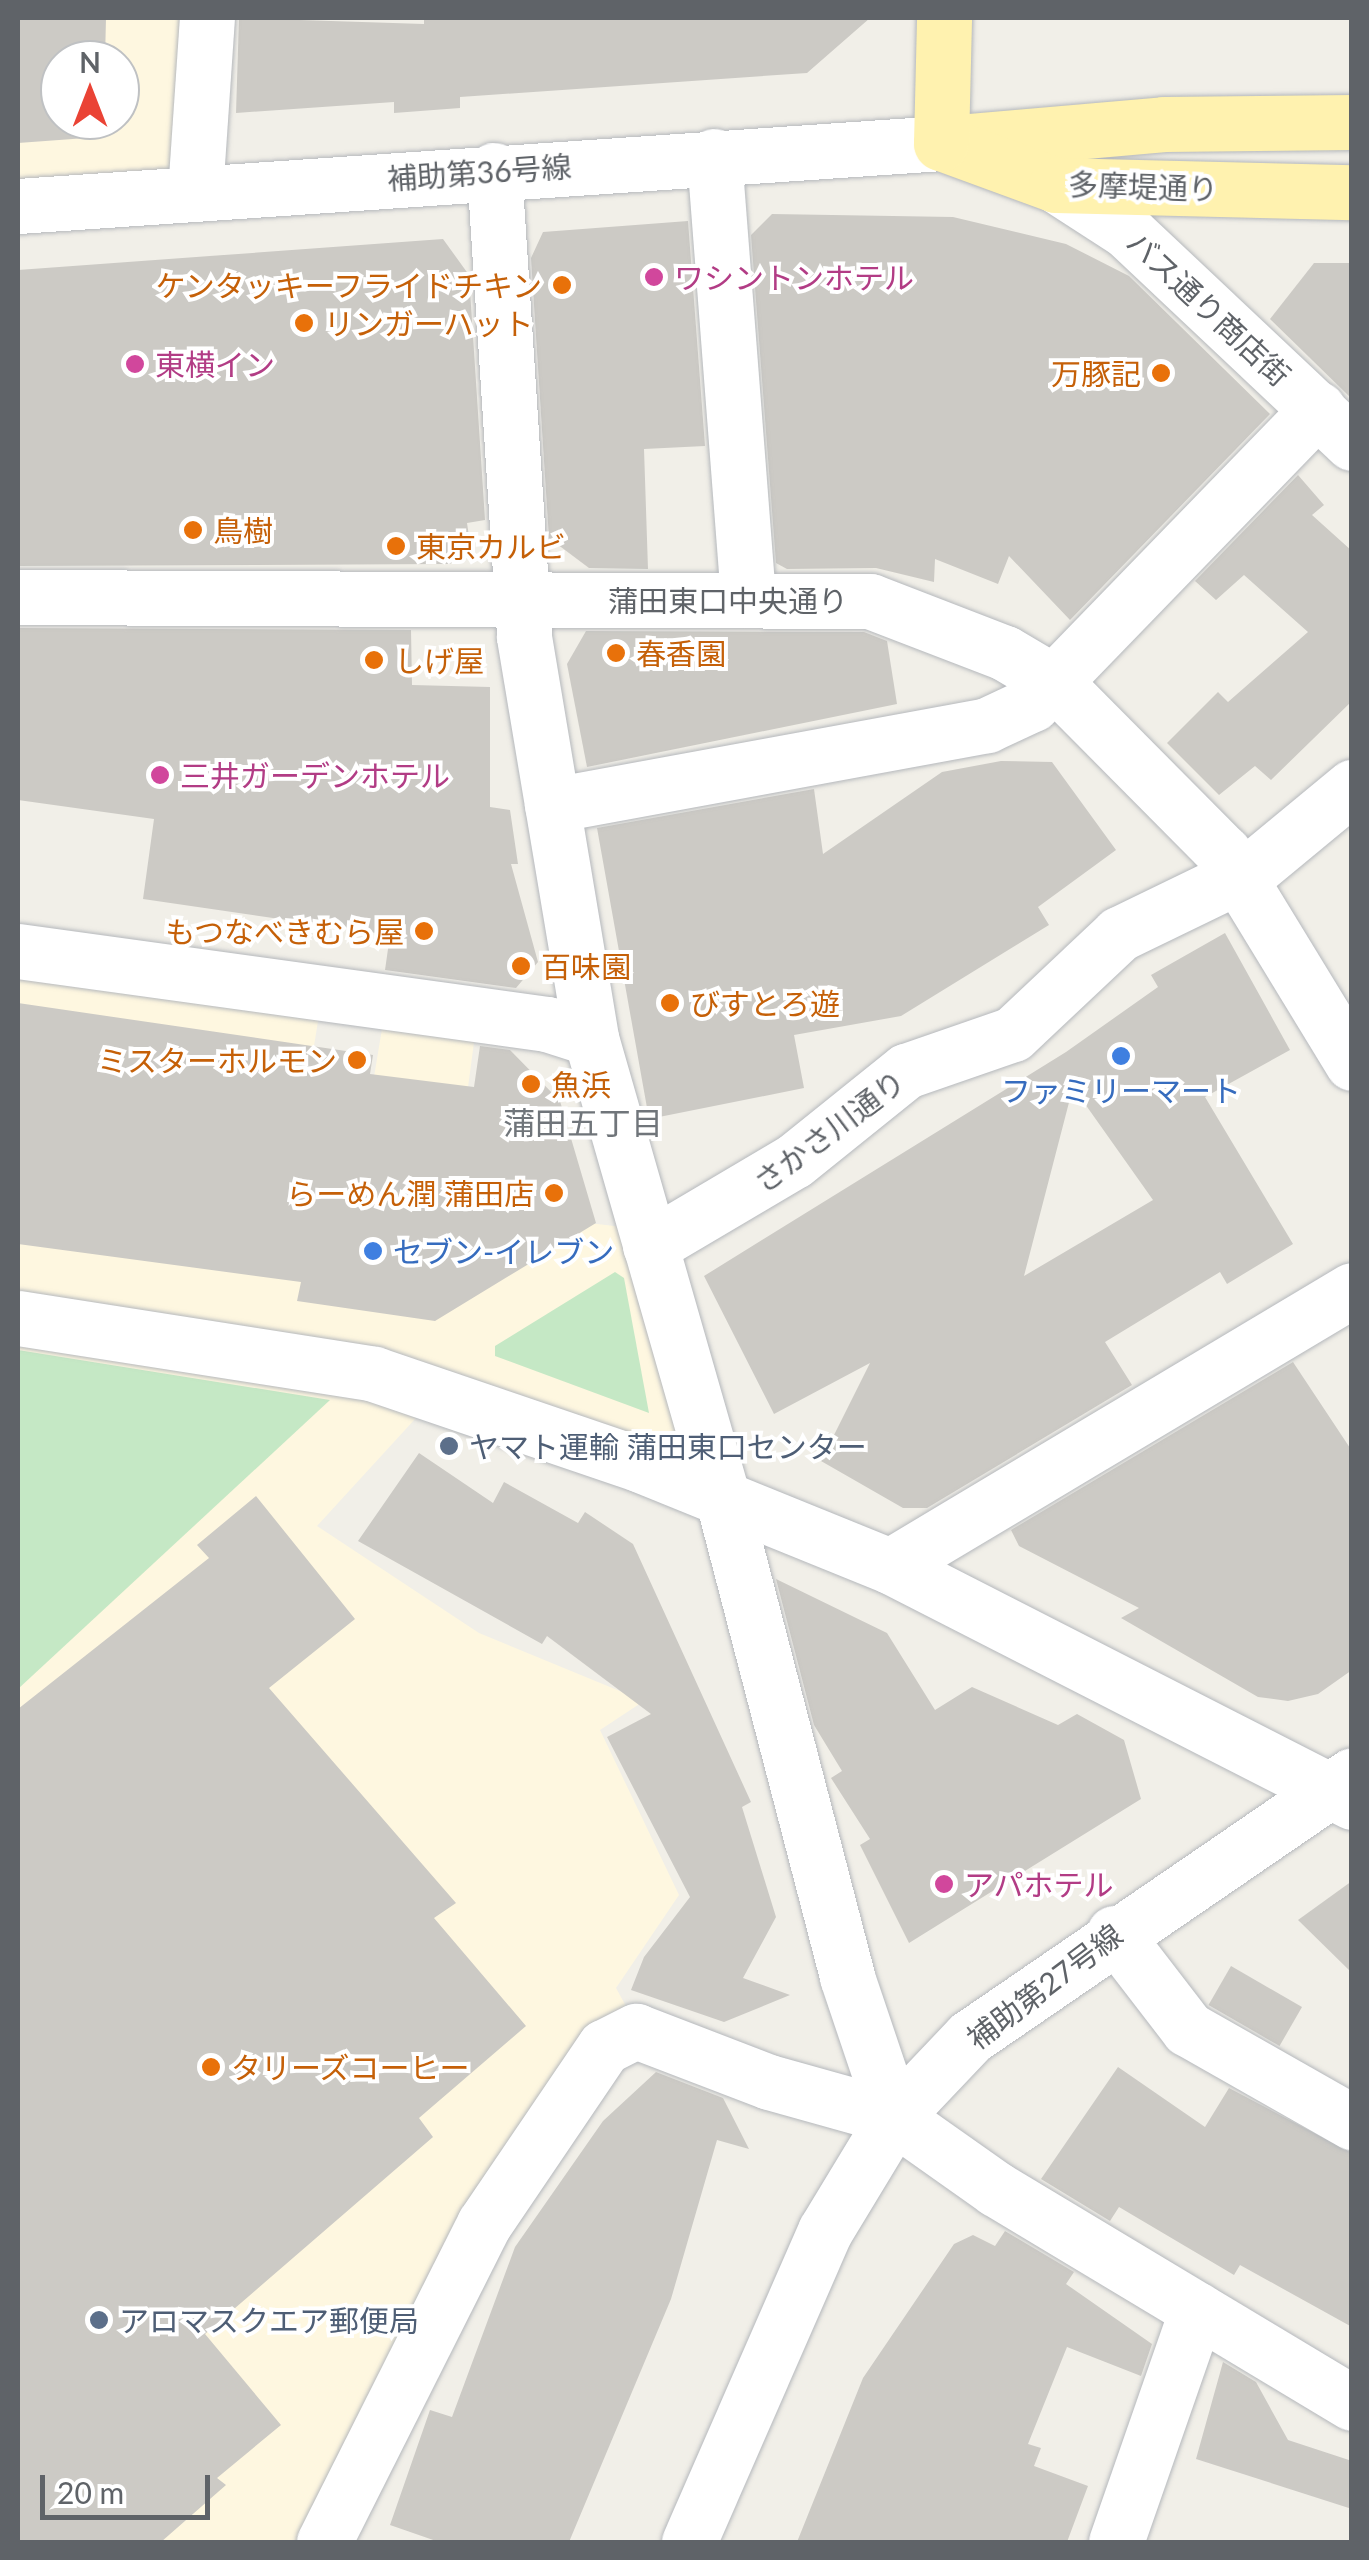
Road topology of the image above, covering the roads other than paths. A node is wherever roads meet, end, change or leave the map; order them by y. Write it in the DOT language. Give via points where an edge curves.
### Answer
graph roads {
  1 [pos="206,18"];
  2 [pos="944,18"];
  3 [pos="1352,122"];
  4 [pos="941,143"];
  5 [pos="714,156"];
  6 [pos="494,170"];
  7 [pos="1056,185"];
  8 [pos="1352,192"];
  9 [pos="195,193"];
  10 [pos="18,206"];
  11 [pos="1334,426"];
  12 [pos="18,597"];
  13 [pos="520,599"];
  14 [pos="748,600"];
  15 [pos="1054,682"];
  16 [pos="1352,788"];
  17 [pos="552,805"];
  18 [pos="1238,877"];
  19 [pos="18,951"];
  20 [pos="590,1038"];
  21 [pos="1352,1063"];
  22 [pos="650,1246"];
  23 [pos="1352,1290"];
  24 [pos="18,1318"];
  25 [pos="722,1496"];
  26 [pos="890,1566"];
  27 [pos="1344,1789"];
  28 [pos="1114,1933"];
  29 [pos="894,2117"];
  30 [pos="1352,2122"];
  31 [pos="1197,2310"];
  32 [pos="1352,2403"];
  33 [pos="324,2542"];
  34 [pos="689,2542"];
  35 [pos="1116,2542"];
  1 -- 9 [label="street"];
  2 -- 4 [label="main road"];
  3 -- 4 [label="main road, 多摩堤通り" via="1164,124"];
  4 -- 5 [label="street, 補助第36号線"];
  4 -- 7 [label="main road, 多摩堤通り"];
  5 -- 6 [label="street, 補助第36号線"];
  5 -- 14 [label="street"];
  6 -- 9 [label="street, 補助第36号線"];
  6 -- 13 [label="street"];
  7 -- 8 [label="main road, 多摩堤通り"];
  7 -- 11 [label="street, バス通り商店街" via="1127,231"];
  9 -- 10 [label="street, 補助第36号線"];
  11 -- 15 [label="street"];
  12 -- 13 [label="street, 蒲田東口中央通り"];
  13 -- 14 [label="street, 蒲田東口中央通り"];
  13 -- 17 [label="street"];
  14 -- 15 [label="street, 蒲田東口中央通り" via="870,601 1005,653"];
  15 -- 17 [label="street" via="1032,704 987,725"];
  15 -- 18 [label="street, 蒲田東口中央通り"];
  16 -- 18 [label="street, さかさ川通り" via="1282,850"];
  17 -- 20 [label="street"];
  18 -- 21 [label="street, 蒲田東口中央通り"];
  18 -- 22 [label="street, さかさ川通り" via="1147,916 1023,1028 906,1071 794,1161"];
  19 -- 20 [label="street" via="547,1024"];
  20 -- 22 [label="street"];
  22 -- 25 [label="street"];
  23 -- 26 [label="street"];
  24 -- 25 [label="street" via="374,1374"];
  25 -- 26 [label="street"];
  25 -- 29 [label="street" via="847,1976"];
  26 -- 27 [label="street"];
  27 -- 28 [label="street, 補助第27号線"];
  28 -- 29 [label="street, 補助第27号線" via="970,2037"];
  28 -- 30 [label="street" via="1188,2029"];
  29 -- 31 [label="street" via="996,2190"];
  29 -- 33 [label="street" via="769,2082 636,2031 618,2036 484,2224"];
  29 -- 34 [label="street, 補助第27号線" via="825,2231"];
  31 -- 32 [label="street"];
  31 -- 35 [label="street"];
}
